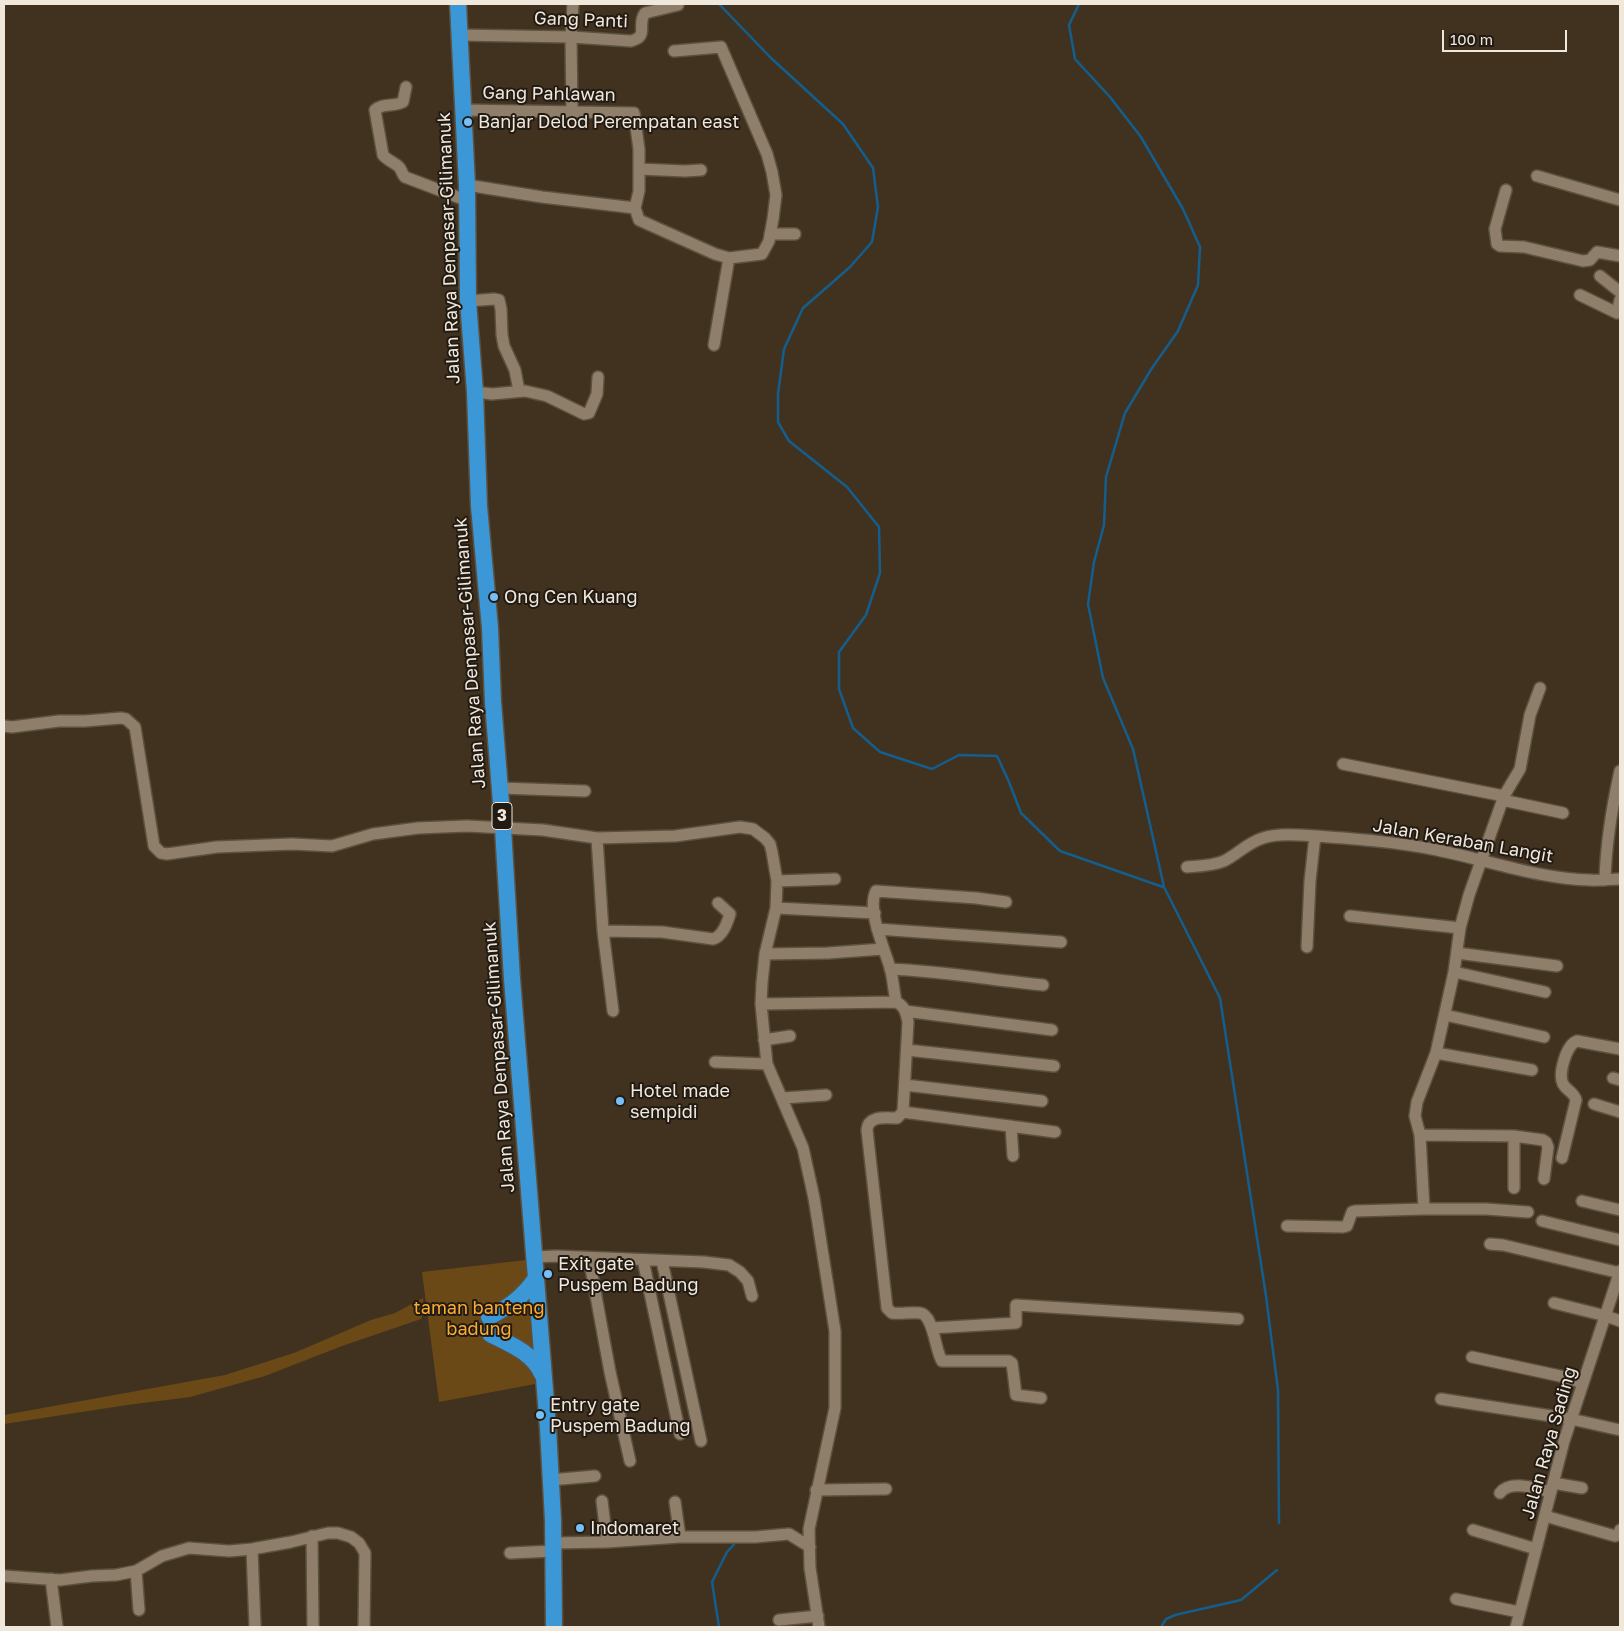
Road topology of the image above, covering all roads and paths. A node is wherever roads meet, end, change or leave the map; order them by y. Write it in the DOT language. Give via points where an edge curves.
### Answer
graph roads {
  1 [pos="458,4"];
  2 [pos="572,4"];
  3 [pos="678,5"];
  4 [pos="460,35"];
  5 [pos="571,37"];
  6 [pos="674,51"];
  7 [pos="406,87"];
  8 [pos="464,110"];
  9 [pos="572,112"];
  10 [pos="639,169"];
  11 [pos="701,170"];
  12 [pos="1537,176"];
  13 [pos="1506,190"];
  14 [pos="468,193"];
  15 [pos="1620,200"];
  16 [pos="635,208"];
  17 [pos="770,234"];
  18 [pos="795,234"];
  19 [pos="1620,256"];
  20 [pos="730,258"];
  21 [pos="1600,276"];
  22 [pos="1620,292"];
  23 [pos="1580,295"];
  24 [pos="1620,300"];
  25 [pos="468,301"];
  26 [pos="714,345"];
  27 [pos="598,377"];
  28 [pos="519,391"];
  29 [pos="474,392"];
  30 [pos="1540,688"];
  31 [pos="4,726"];
  32 [pos="1343,764"];
  33 [pos="1620,771"];
  34 [pos="1619,783"];
  35 [pos="500,788"];
  36 [pos="585,791"];
  37 [pos="1503,798"];
  38 [pos="1563,813"];
  39 [pos="1616,813"];
  40 [pos="503,828"];
  41 [pos="1315,836"];
  42 [pos="597,838"];
  43 [pos="1480,859"];
  44 [pos="1187,867"];
  45 [pos="836,879"];
  46 [pos="1620,879"];
  47 [pos="1600,880"];
  48 [pos="777,881"];
  49 [pos="1006,902"];
  50 [pos="718,903"];
  51 [pos="776,908"];
  52 [pos="875,913"];
  53 [pos="1350,916"];
  54 [pos="1460,928"];
  55 [pos="877,929"];
  56 [pos="603,931"];
  57 [pos="1060,942"];
  58 [pos="1307,947"];
  59 [pos="883,949"];
  60 [pos="1458,953"];
  61 [pos="765,954"];
  62 [pos="1557,966"];
  63 [pos="890,969"];
  64 [pos="1454,972"];
  65 [pos="1043,985"];
  66 [pos="1544,992"];
  67 [pos="896,1002"];
  68 [pos="761,1004"];
  69 [pos="613,1011"];
  70 [pos="905,1011"];
  71 [pos="1445,1015"];
  72 [pos="1052,1030"];
  73 [pos="790,1036"];
  74 [pos="1544,1037"];
  75 [pos="764,1040"];
  76 [pos="1620,1049"];
  77 [pos="907,1050"];
  78 [pos="1436,1053"];
  79 [pos="715,1062"];
  80 [pos="767,1064"];
  81 [pos="1054,1066"];
  82 [pos="1532,1070"];
  83 [pos="905,1085"];
  84 [pos="826,1095"];
  85 [pos="782,1098"];
  86 [pos="1042,1102"];
  87 [pos="1594,1104"];
  88 [pos="1620,1112"];
  89 [pos="900,1116"];
  90 [pos="1011,1126"];
  91 [pos="1055,1132"];
  92 [pos="1420,1135"];
  93 [pos="1514,1136"];
  94 [pos="1013,1156"];
  95 [pos="1562,1158"];
  96 [pos="1544,1179"];
  97 [pos="1514,1188"];
  98 [pos="1582,1201"];
  99 [pos="1424,1209"];
  100 [pos="1620,1210"];
  101 [pos="1528,1212"];
  102 [pos="1542,1221"];
  103 [pos="1288,1226"];
  104 [pos="1620,1240"];
  105 [pos="1490,1244"];
  106 [pos="534,1257"];
  107 [pos="589,1258"];
  108 [pos="643,1260"];
  109 [pos="662,1261"];
  110 [pos="536,1278"];
  111 [pos="1619,1278"];
  112 [pos="752,1296"];
  113 [pos="1554,1303"];
  114 [pos="1606,1316"];
  115 [pos="489,1317"];
  116 [pos="1238,1319"];
  117 [pos="1620,1321"];
  118 [pos="932,1328"];
  119 [pos="490,1334"];
  120 [pos="1472,1357"];
  121 [pos="544,1378"];
  122 [pos="1583,1383"];
  123 [pos="1042,1398"];
  124 [pos="1440,1399"];
  125 [pos="1571,1418"];
  126 [pos="1620,1430"];
  127 [pos="680,1434"];
  128 [pos="701,1441"];
  129 [pos="630,1461"];
  130 [pos="595,1476"];
  131 [pos="550,1480"];
  132 [pos="1552,1488"];
  133 [pos="1582,1488"];
  134 [pos="886,1489"];
  135 [pos="816,1490"];
  136 [pos="1500,1493"];
  137 [pos="602,1501"];
  138 [pos="675,1502"];
  139 [pos="1546,1516"];
  140 [pos="1473,1530"];
  141 [pos="1620,1530"];
  142 [pos="312,1536"];
  143 [pos="680,1537"];
  144 [pos="607,1542"];
  145 [pos="553,1547"];
  146 [pos="810,1547"];
  147 [pos="252,1548"];
  148 [pos="1536,1549"];
  149 [pos="510,1553"];
  150 [pos="136,1571"];
  151 [pos="4,1576"];
  152 [pos="51,1580"];
  153 [pos="1456,1599"];
  154 [pos="139,1610"];
  155 [pos="1519,1612"];
  156 [pos="779,1620"];
  157 [pos="818,1622"];
  158 [pos="57,1627"];
  159 [pos="255,1627"];
  160 [pos="313,1627"];
  161 [pos="364,1627"];
  162 [pos="554,1627"];
  163 [pos="1516,1627"];
  1 -- 4 [label="highway, Jalan Raya Denpasar-Gilimanuk / 3"];
  2 -- 5 [label="street"];
  3 -- 5 [label="street, Gang Panti" via="645,13 642,34 631,41"];
  4 -- 5 [label="street, Gang Panti"];
  4 -- 8 [label="highway, Jalan Raya Denpasar-Gilimanuk / 3"];
  5 -- 9 [label="street"];
  6 -- 17 [label="street" via="721,47 772,172 776,196"];
  7 -- 14 [label="street" via="404,102 375,110 382,155 398,166 405,177"];
  8 -- 9 [label="street, Gang Pahlawan"];
  8 -- 14 [label="highway, Jalan Raya Denpasar-Gilimanuk / 3"];
  9 -- 10 [label="street, Gang Pahlawan" via="634,113"];
  10 -- 11 [label="street"];
  10 -- 16 [label="street"];
  12 -- 15 [label="street"];
  13 -- 19 [label="street" via="1495,229 1500,246 1524,247 1587,262 1597,252"];
  14 -- 16 [label="street"];
  14 -- 25 [label="highway, Jalan Raya Denpasar-Gilimanuk / 3"];
  16 -- 20 [label="street" via="639,220"];
  17 -- 18 [label="street"];
  17 -- 20 [label="street" via="762,254"];
  20 -- 26 [label="street"];
  21 -- 22 [label="street"];
  23 -- 24 [label="street" via="1617,313"];
  25 -- 28 [label="street" via="498,300 503,341 515,370"];
  25 -- 29 [label="highway, Jalan Raya Denpasar-Gilimanuk / 3"];
  27 -- 28 [label="street" via="597,394 589,413 584,414 548,396"];
  28 -- 29 [label="street"];
  29 -- 35 [label="highway, Jalan Raya Denpasar-Gilimanuk / 3"];
  30 -- 37 [label="street" via="1530,715 1520,769"];
  31 -- 40 [label="street" via="121,718 130,722 135,727 154,846 167,854 218,847 332,846 374,834 418,828"];
  32 -- 37 [label="street"];
  33 -- 34 [label="street"];
  34 -- 39 [label="street"];
  35 -- 36 [label="street"];
  35 -- 40 [label="highway, Jalan Raya Denpasar-Gilimanuk / 3"];
  37 -- 38 [label="street"];
  37 -- 43 [label="street"];
  39 -- 47 [label="street"];
  40 -- 42 [label="street"];
  40 -- 106 [label="highway, Jalan Raya Denpasar-Gilimanuk / 3"];
  41 -- 43 [label="street, Jalan Keraban Langit" via="1401,844"];
  41 -- 44 [label="street, Jalan Keraban Langit" via="1264,837 1225,860 1207,866"];
  41 -- 58 [label="street"];
  42 -- 48 [label="street" via="675,836 740,827 753,829 770,844"];
  42 -- 56 [label="street"];
  43 -- 47 [label="street, Jalan Keraban Langit" via="1517,869"];
  43 -- 54 [label="street"];
  45 -- 48 [label="street"];
  46 -- 47 [label="street, Jalan Keraban Langit"];
  48 -- 51 [label="street"];
  49 -- 52 [label="street" via="880,890 874,894"];
  50 -- 56 [label="street" via="730,914 722,933 713,939 662,932"];
  51 -- 52 [label="street"];
  51 -- 61 [label="street"];
  52 -- 55 [label="street"];
  53 -- 54 [label="street"];
  54 -- 60 [label="street"];
  55 -- 57 [label="street"];
  55 -- 59 [label="street"];
  56 -- 69 [label="street"];
  59 -- 61 [label="street"];
  59 -- 63 [label="street"];
  60 -- 62 [label="street"];
  60 -- 64 [label="street"];
  61 -- 68 [label="street"];
  63 -- 65 [label="street" via="924,970"];
  63 -- 67 [label="street"];
  64 -- 66 [label="street"];
  64 -- 71 [label="street"];
  67 -- 68 [label="street"];
  67 -- 70 [label="street"];
  68 -- 75 [label="street"];
  70 -- 72 [label="street"];
  70 -- 77 [label="street"];
  71 -- 74 [label="street"];
  71 -- 78 [label="street"];
  73 -- 75 [label="street"];
  75 -- 80 [label="street"];
  76 -- 95 [label="street" via="1577,1041 1569,1047 1562,1082 1576,1100"];
  77 -- 81 [label="street"];
  77 -- 83 [label="street"];
  78 -- 82 [label="street"];
  78 -- 92 [label="street" via="1414,1116"];
  79 -- 80 [label="street"];
  80 -- 85 [label="street"];
  83 -- 86 [label="street"];
  83 -- 89 [label="street"];
  84 -- 85 [label="street"];
  85 -- 135 [label="street" via="803,1148 835,1330 835,1408"];
  87 -- 88 [label="street"];
  89 -- 90 [label="street"];
  89 -- 118 [label="street" via="878,1118 867,1125 886,1302 892,1313 922,1313"];
  90 -- 91 [label="street"];
  90 -- 94 [label="street"];
  92 -- 93 [label="street"];
  92 -- 99 [label="street"];
  93 -- 96 [label="street" via="1546,1142"];
  93 -- 97 [label="street"];
  98 -- 100 [label="street"];
  99 -- 101 [label="street"];
  99 -- 103 [label="street" via="1352,1212 1343,1228"];
  102 -- 104 [label="street"];
  105 -- 111 [label="street"];
  106 -- 107 [label="street"];
  106 -- 110 [label="highway, Jalan Raya Denpasar-Gilimanuk / 3"];
  107 -- 108 [label="street"];
  107 -- 129 [label="street"];
  108 -- 109 [label="street"];
  108 -- 127 [label="street"];
  109 -- 112 [label="street" via="730,1265 748,1281"];
  109 -- 128 [label="street"];
  110 -- 115 [label="highway" via="517,1301"];
  110 -- 121 [label="highway, Jalan Raya Denpasar-Gilimanuk / 3"];
  111 -- 114 [label="street, Jalan Raya Sading"];
  113 -- 114 [label="street"];
  114 -- 117 [label="street"];
  114 -- 122 [label="street, Jalan Raya Sading"];
  116 -- 118 [label="street" via="1016,1305 1016,1323"];
  118 -- 123 [label="street" via="942,1361 1009,1361 1012,1363 1016,1395"];
  119 -- 121 [label="highway" via="529,1356"];
  120 -- 122 [label="street"];
  121 -- 131 [label="highway, Jalan Raya Denpasar-Gilimanuk / 3"];
  122 -- 125 [label="street, Jalan Raya Sading"];
  124 -- 125 [label="street"];
  125 -- 126 [label="street"];
  125 -- 132 [label="street, Jalan Raya Sading"];
  130 -- 131 [label="street"];
  131 -- 145 [label="highway, Jalan Raya Denpasar-Gilimanuk / 3"];
  132 -- 133 [label="street"];
  132 -- 136 [label="street" via="1510,1486"];
  132 -- 139 [label="street, Jalan Raya Sading"];
  134 -- 135 [label="street"];
  135 -- 146 [label="street" via="809,1529"];
  137 -- 144 [label="street"];
  138 -- 143 [label="street"];
  139 -- 141 [label="street" via="1615,1536"];
  139 -- 148 [label="street, Jalan Raya Sading"];
  140 -- 148 [label="street"];
  142 -- 147 [label="street"];
  142 -- 160 [label="street"];
  142 -- 161 [label="street" via="338,1533 351,1537 365,1553"];
  143 -- 144 [label="street"];
  143 -- 146 [label="street" via="789,1534"];
  144 -- 145 [label="street"];
  145 -- 149 [label="street"];
  145 -- 162 [label="highway, Jalan Raya Denpasar-Gilimanuk / 3"];
  146 -- 157 [label="street"];
  147 -- 150 [label="street" via="229,1551 189,1548 162,1556"];
  147 -- 159 [label="street"];
  148 -- 155 [label="street, Jalan Raya Sading"];
  150 -- 152 [label="street"];
  150 -- 154 [label="street"];
  151 -- 152 [label="street"];
  152 -- 158 [label="street"];
  153 -- 155 [label="street"];
  155 -- 163 [label="street, Jalan Raya Sading"];
  156 -- 157 [label="street"];
}
